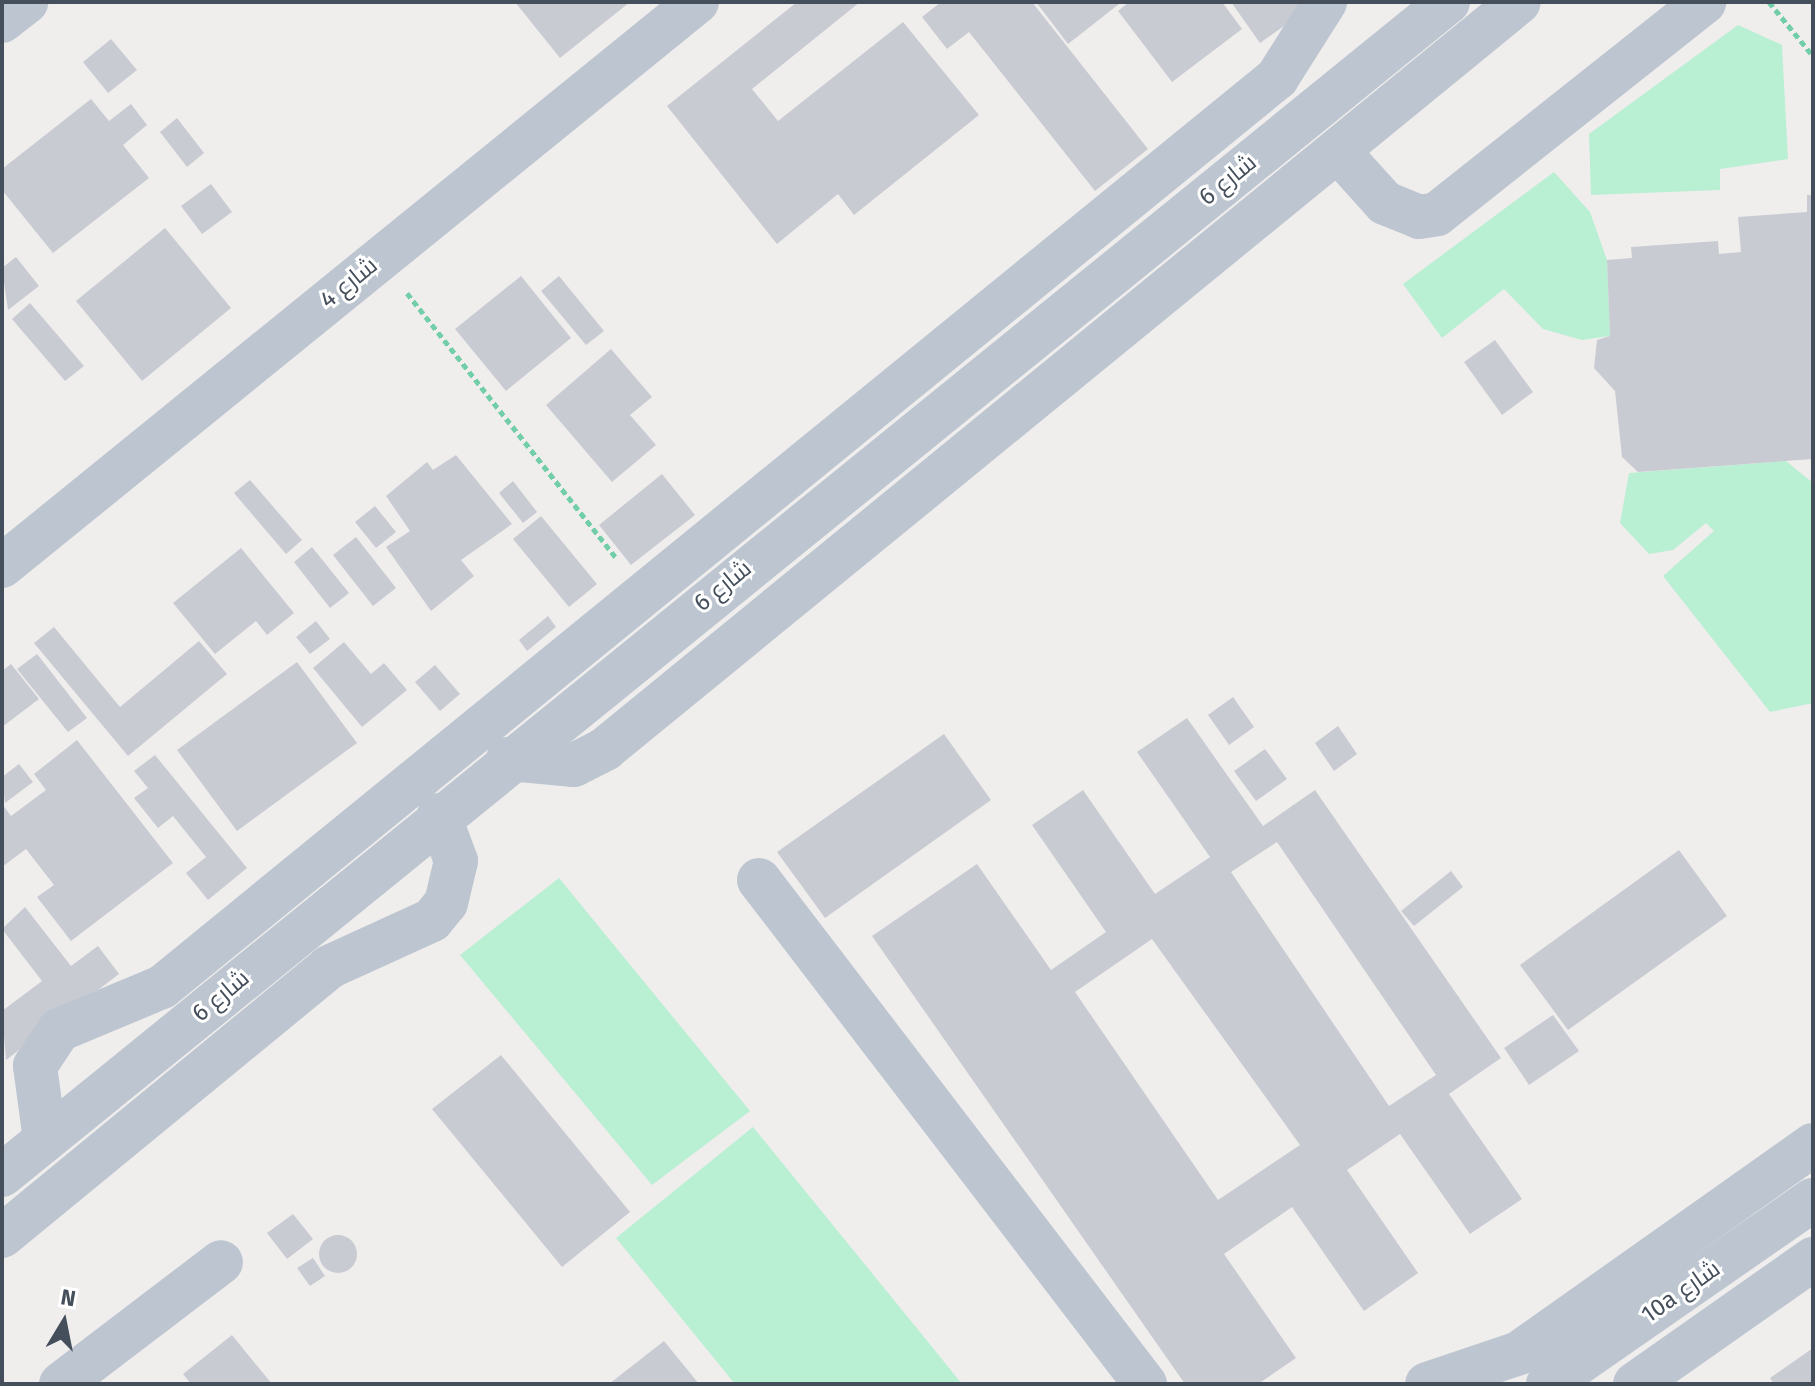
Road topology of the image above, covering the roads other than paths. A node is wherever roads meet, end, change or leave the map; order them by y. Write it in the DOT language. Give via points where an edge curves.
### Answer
graph roads {
  1 [pos="26,2"];
  2 [pos="697,2"];
  3 [pos="1325,2"];
  4 [pos="1519,2"];
  5 [pos="1704,2"];
  6 [pos="1441,3"];
  7 [pos="2,21"];
  8 [pos="1338,151"];
  9 [pos="2,566"];
  10 [pos="508,759"];
  11 [pos="439,815"];
  12 [pos="759,880"];
  13 [pos="45,1140"];
  14 [pos="1813,1145"];
  15 [pos="2,1175"];
  16 [pos="1813,1200"];
  17 [pos="2,1236"];
  18 [pos="1813,1259"];
  19 [pos="221,1262"];
  20 [pos="61,1384"];
  21 [pos="1145,1384"];
  22 [pos="1427,1384"];
  23 [pos="1548,1384"];
  24 [pos="1635,1384"];
  1 -- 7 [label="street"];
  2 -- 9 [label="street, شارع 4"];
  3 -- 13 [label="street" via="1277,78 162,987 59,1030 35,1066"];
  4 -- 8 [label="street"];
  5 -- 8 [label="street" via="1437,214 1419,217 1385,203"];
  6 -- 10 [label="street, شارع 6"];
  8 -- 10 [label="street" via="605,749 574,765"];
  10 -- 11 [label="street, شارع 6"];
  11 -- 13 [label="street, شارع 6"];
  11 -- 17 [label="street" via="456,861 446,903 432,920 329,967"];
  12 -- 21 [label="street"];
  13 -- 15 [label="street, شارع 6"];
  14 -- 22 [label="street" via="1519,1353"];
  16 -- 23 [label="street, 10a شارع"];
  18 -- 24 [label="street"];
  19 -- 20 [label="street"];
}
